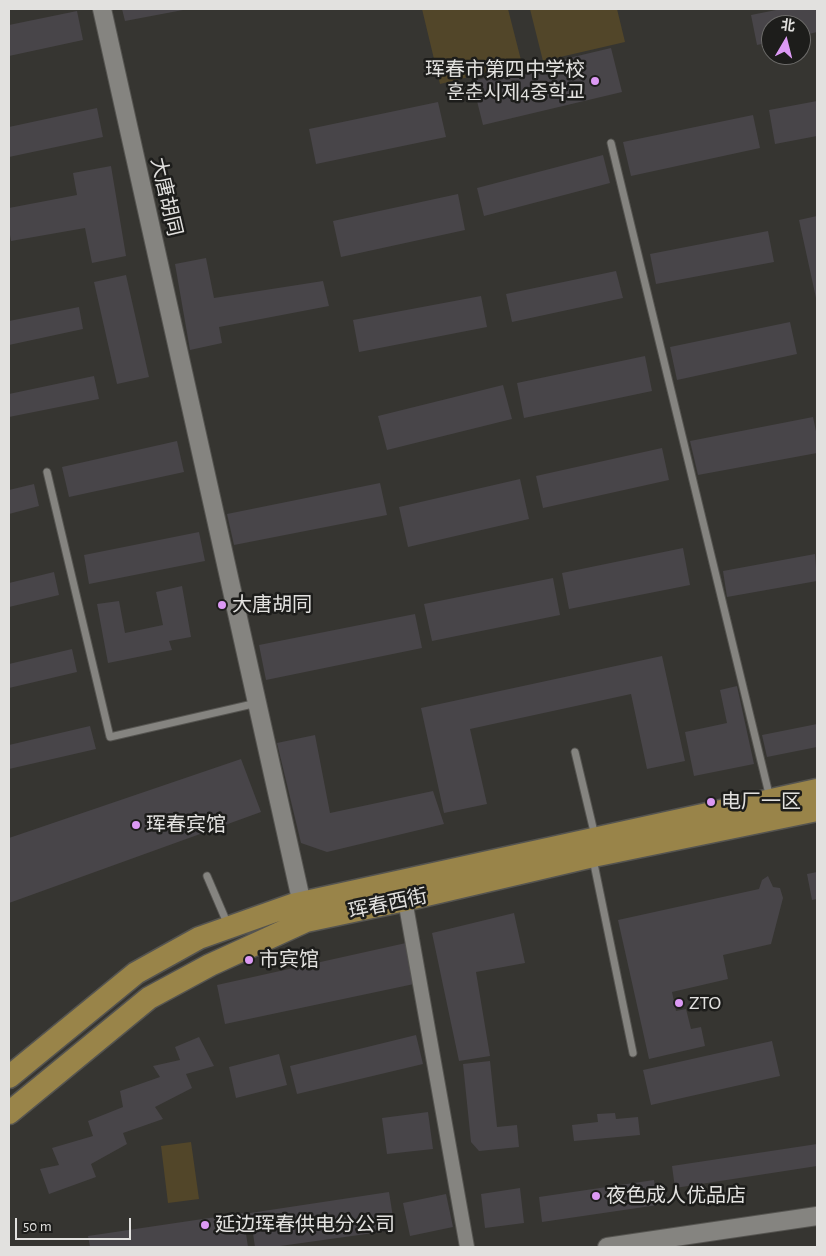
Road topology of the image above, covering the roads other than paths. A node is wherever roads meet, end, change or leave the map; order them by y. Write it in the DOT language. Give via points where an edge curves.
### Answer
graph roads {
  1 [pos="102,9"];
  2 [pos="611,143"];
  3 [pos="47,472"];
  4 [pos="257,702"];
  5 [pos="575,752"];
  6 [pos="817,790"];
  7 [pos="770,801"];
  8 [pos="817,810"];
  9 [pos="594,848"];
  10 [pos="207,876"];
  11 [pos="405,900"];
  12 [pos="304,912"];
  13 [pos="230,927"];
  14 [pos="633,1053"];
  15 [pos="11,1074"];
  16 [pos="29,1097"];
  17 [pos="9,1112"];
  18 [pos="9,1129"];
  19 [pos="817,1216"];
  20 [pos="672,1242"];
  21 [pos="467,1247"];
  22 [pos="607,1247"];
  1 -- 4 [label="street, 大唐胡同"];
  2 -- 7 [label="lane"];
  3 -- 4 [label="lane" via="110,738"];
  4 -- 12 [label="street, 大唐胡同"];
  5 -- 9 [label="lane"];
  6 -- 7 [label="main road, 珲春西街"];
  7 -- 9 [label="main road, 珲春西街"];
  8 -- 9 [label="main road, 珲春西街"];
  9 -- 11 [label="main road, 珲春西街"];
  9 -- 12 [label="main road, 珲春西街"];
  9 -- 14 [label="lane"];
  10 -- 13 [label="lane"];
  11 -- 12 [label="main road, 珲春西街"];
  11 -- 21 [label="street"];
  12 -- 13 [label="main road, 珲春西街"];
  12 -- 16 [label="main road, 珲春西街" via="149,998"];
  13 -- 15 [label="main road, 珲春西街" via="199,938 136,973"];
  16 -- 17 [label="main road, 珲春西街"];
  16 -- 18 [label="main road"];
  19 -- 20 [label="street"];
  20 -- 22 [label="street"];
}
